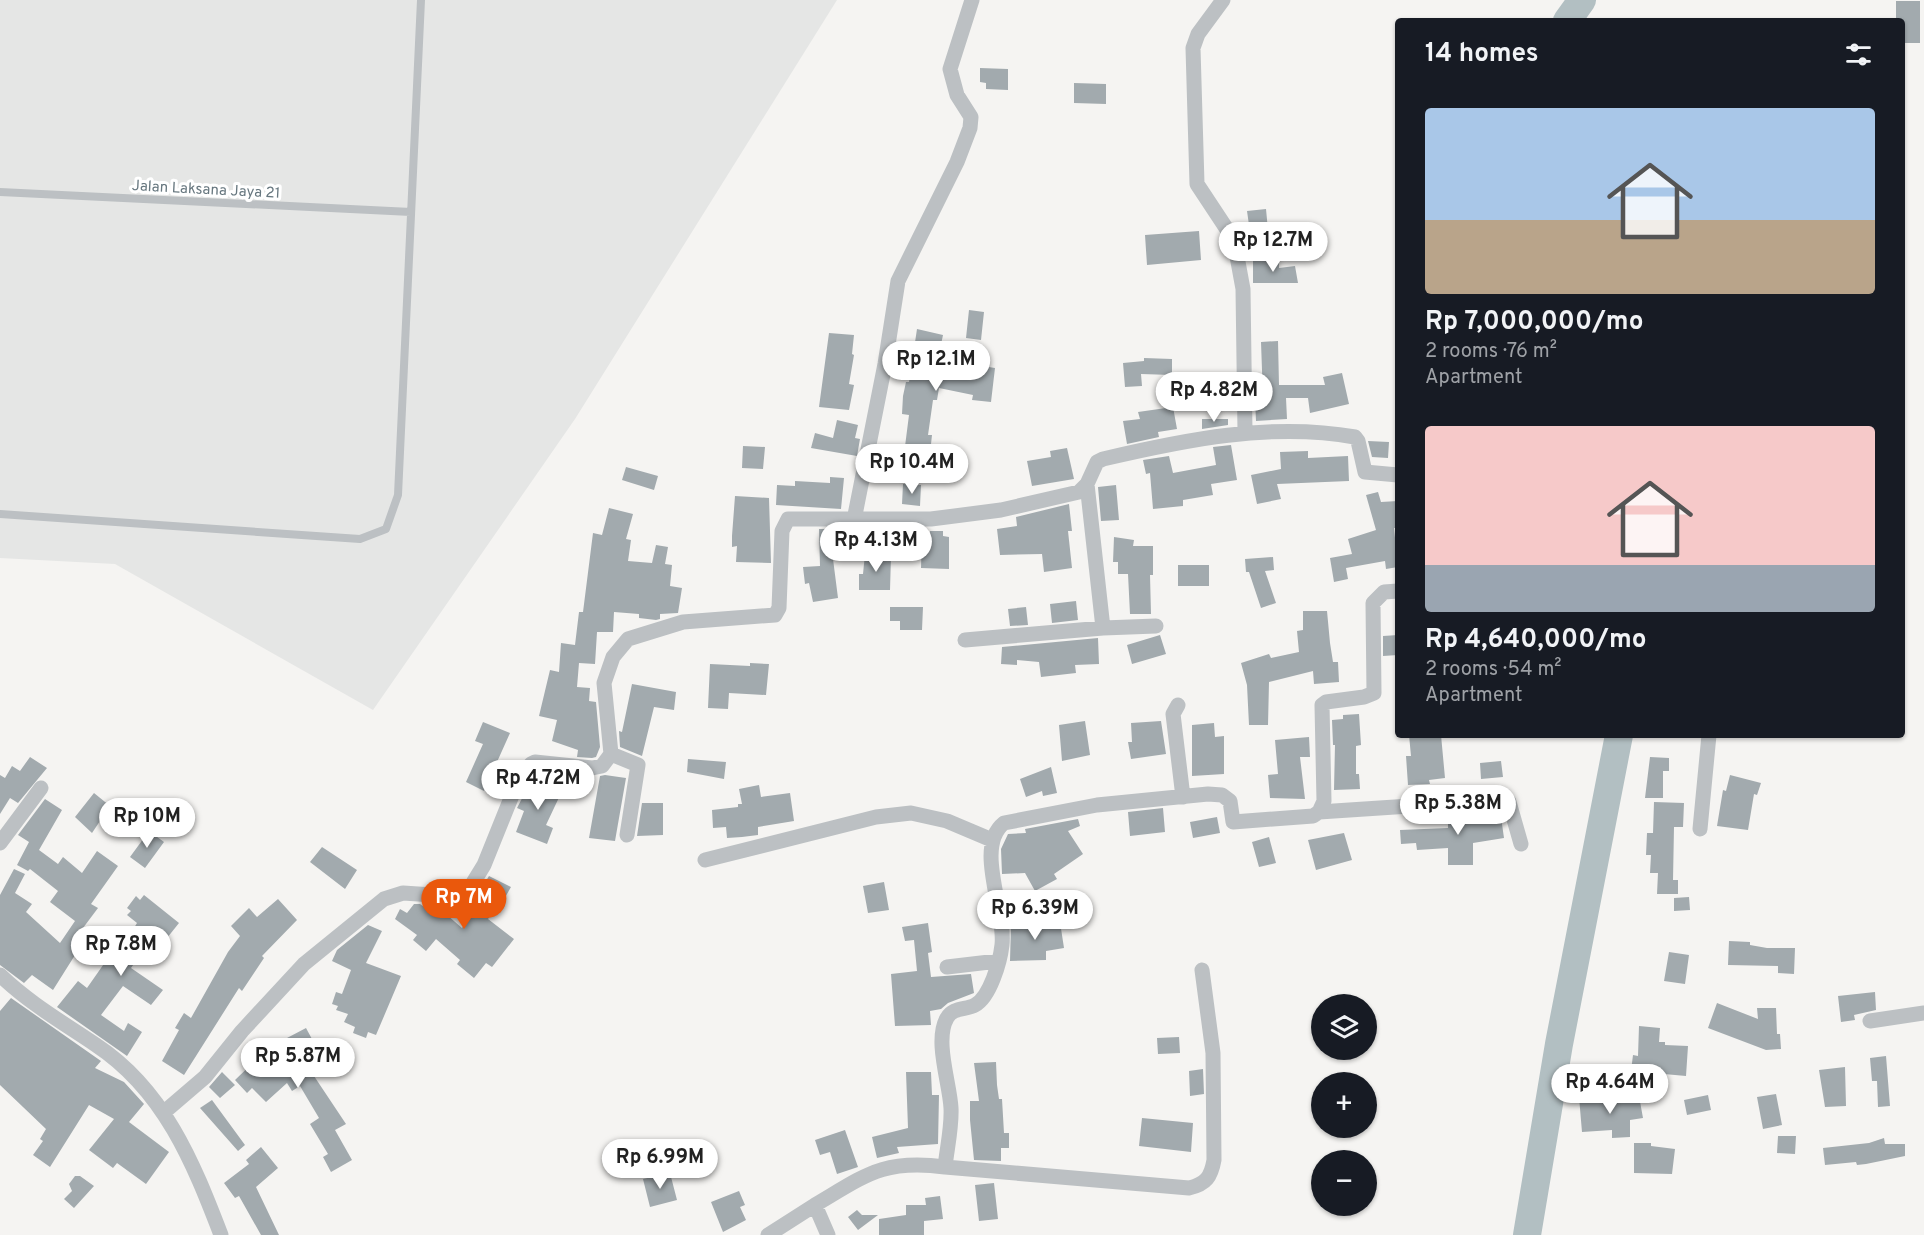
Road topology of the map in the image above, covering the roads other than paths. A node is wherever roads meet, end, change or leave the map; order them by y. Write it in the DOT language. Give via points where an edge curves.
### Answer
graph roads {
  1 [pos="422,0"];
  2 [pos="972,0"];
  3 [pos="1223,0"];
  4 [pos="0,192"];
  5 [pos="411,212"];
  6 [pos="1245,432"];
  7 [pos="1395,476"];
  8 [pos="1087,484"];
  9 [pos="0,514"];
  10 [pos="854,520"];
  11 [pos="1395,591"];
  12 [pos="1156,626"];
  13 [pos="1103,628"];
  14 [pos="965,640"];
  15 [pos="1179,705"];
  16 [pos="1708,738"];
  17 [pos="611,754"];
  18 [pos="41,788"];
  19 [pos="1183,796"];
  20 [pos="1320,812"];
  21 [pos="1700,829"];
  22 [pos="627,835"];
  23 [pos="992,840"];
  24 [pos="0,843"];
  25 [pos="1521,844"];
  26 [pos="705,860"];
  27 [pos="999,961"];
  28 [pos="946,967"];
  29 [pos="1202,970"];
  30 [pos="0,975"];
  31 [pos="1924,1013"];
  32 [pos="1870,1021"];
  33 [pos="163,1113"];
  34 [pos="945,1167"];
  35 [pos="815,1205"];
  36 [pos="221,1235"];
  37 [pos="768,1235"];
  38 [pos="828,1235"];
  1 -- 5 [label="lane"];
  2 -- 10 [label="street" via="950,69 957,95 971,117 970,128 898,281"];
  3 -- 6 [label="street" via="1198,34 1193,48 1194,152 1197,184 1234,240 1239,261 1243,289"];
  4 -- 5 [label="lane, Jalan Laksana Jaya 21"];
  5 -- 9 [label="lane" via="398,495 386,530 360,539"];
  6 -- 7 [label="street" via="1355,437 1365,472"];
  6 -- 8 [label="street" via="1169,443 1102,459"];
  8 -- 10 [label="street" via="1079,492 1000,510 931,519"];
  8 -- 13 [label="street"];
  10 -- 17 [label="street" via="788,519 784,523 779,608 775,615 683,622 628,639 613,657 604,683"];
  11 -- 20 [label="street" via="1384,592 1373,603 1374,693 1322,705 1324,801"];
  12 -- 13 [label="street"];
  13 -- 14 [label="street"];
  15 -- 19 [label="street" via="1173,714"];
  16 -- 21 [label="street"];
  17 -- 22 [label="street" via="636,763 638,768"];
  17 -- 33 [label="street" via="602,766 592,768 536,762 526,767 484,865 468,891 448,896 403,893 384,899 304,964 205,1077"];
  18 -- 24 [label="street"];
  19 -- 20 [label="street" via="1222,795 1230,801 1233,822 1312,816"];
  19 -- 23 [label="street" via="1097,805 1004,823 995,830"];
  20 -- 25 [label="street" via="1501,800 1509,802"];
  23 -- 26 [label="street" via="947,820 911,813 876,817"];
  23 -- 27 [label="street" via="1002,943"];
  27 -- 28 [label="street"];
  27 -- 34 [label="street" via="984,998 947,1017 943,1049 951,1109"];
  29 -- 34 [label="street" via="1213,1053 1214,1160 1212,1173 1203,1185 1189,1188"];
  30 -- 33 [label="street" via="36,1007 130,1072 150,1092"];
  31 -- 32 [label="street"];
  33 -- 36 [label="street" via="188,1153"];
  34 -- 35 [label="street" via="888,1166"];
  35 -- 37 [label="street"];
  35 -- 38 [label="street"];
}
